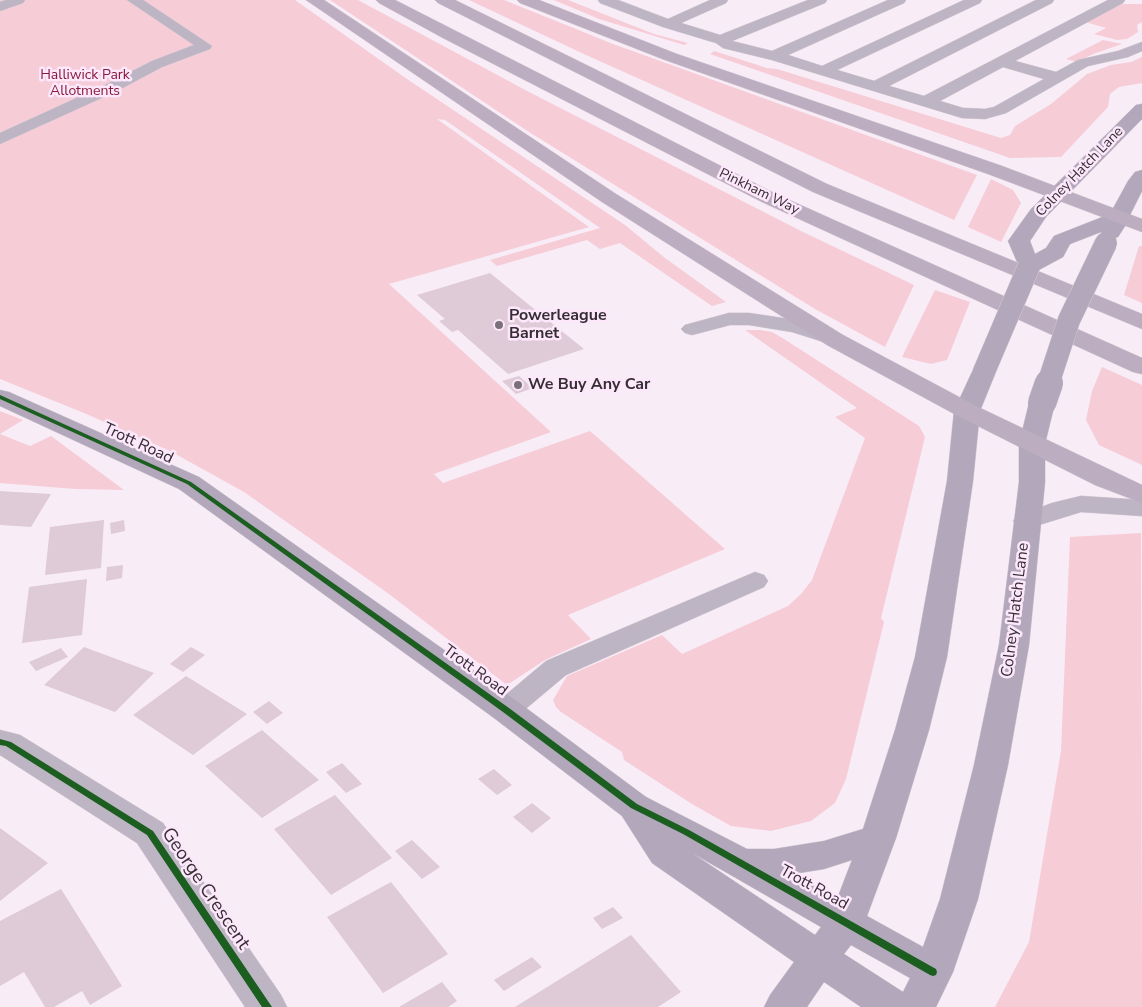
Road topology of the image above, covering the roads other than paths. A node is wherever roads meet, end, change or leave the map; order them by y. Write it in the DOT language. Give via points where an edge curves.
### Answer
graph roads {
  1 [pos="18,0"];
  2 [pos="134,0"];
  3 [pos="314,0"];
  4 [pos="384,0"];
  5 [pos="443,0"];
  6 [pos="525,0"];
  7 [pos="605,0"];
  8 [pos="721,0"];
  9 [pos="820,0"];
  10 [pos="899,0"];
  11 [pos="975,0"];
  12 [pos="1046,0"];
  13 [pos="1118,0"];
  14 [pos="646,3"];
  15 [pos="0,7"];
  16 [pos="630,10"];
  17 [pos="668,24"];
  18 [pos="721,40"];
  19 [pos="1142,46"];
  20 [pos="774,56"];
  21 [pos="1002,62"];
  22 [pos="823,71"];
  23 [pos="1056,77"];
  24 [pos="875,86"];
  25 [pos="926,102"];
  26 [pos="1142,109"];
  27 [pos="0,139"];
  28 [pos="1142,176"];
  29 [pos="1057,193"];
  30 [pos="1121,217"];
  31 [pos="1142,226"];
  32 [pos="1029,266"];
  33 [pos="1142,322"];
  34 [pos="692,328"];
  35 [pos="835,340"];
  36 [pos="1142,367"];
  37 [pos="0,397"];
  38 [pos="967,411"];
  39 [pos="1032,444"];
  40 [pos="1142,495"];
  41 [pos="1142,508"];
  42 [pos="1026,521"];
  43 [pos="754,581"];
  44 [pos="506,710"];
  45 [pos="0,742"];
  46 [pos="634,806"];
  47 [pos="878,838"];
  48 [pos="742,864"];
  49 [pos="846,922"];
  50 [pos="819,958"];
  51 [pos="933,972"];
  52 [pos="266,1007"];
  53 [pos="784,1007"];
  54 [pos="894,1007"];
  55 [pos="916,1007"];
  1 -- 15 [label="lane"];
  2 -- 27 [label="lane" via="205,46 157,64"];
  3 -- 35 [label="highway" via="609,198"];
  4 -- 36 [label="highway, Pinkham Way" via="769,198"];
  5 -- 33 [label="highway, Pinkham Way" via="820,188"];
  6 -- 29 [label="highway" via="712,72"];
  7 -- 16 [label="lane"];
  8 -- 17 [label="lane"];
  9 -- 18 [label="lane"];
  10 -- 20 [label="lane"];
  11 -- 22 [label="lane"];
  12 -- 24 [label="lane"];
  13 -- 21 [label="lane"];
  14 -- 16 [label="lane"];
  16 -- 17 [label="lane"];
  17 -- 18 [label="lane"];
  18 -- 20 [label="lane"];
  19 -- 23 [label="lane" via="1083,63"];
  20 -- 22 [label="lane"];
  21 -- 23 [label="lane"];
  21 -- 25 [label="lane"];
  22 -- 24 [label="lane"];
  23 -- 25 [label="lane" via="1000,110 985,114 962,113"];
  24 -- 25 [label="lane"];
  26 -- 29 [label="main road, Colney Hatch Lane"];
  28 -- 30 [label="main road, Colney Hatch Lane"];
  29 -- 30 [label="highway"];
  29 -- 32 [label="main road, Colney Hatch Lane" via="1038,213 1019,242"];
  30 -- 31 [label="highway"];
  30 -- 32 [label="main road" via="1061,240 1055,252"];
  30 -- 39 [label="main road, Colney Hatch Lane, bridge" via="1069,320"];
  32 -- 38 [label="main road, bridge"];
  34 -- 35 [label="lane" via="729,319 749,320 796,326"];
  35 -- 38 [label="highway"];
  37 -- 44 [label="main road, Trott Road" via="189,483"];
  38 -- 39 [label="highway"];
  38 -- 47 [label="main road" via="960,481 931,657"];
  39 -- 40 [label="highway"];
  39 -- 42 [label="main road, Colney Hatch Lane" via="1032,482"];
  41 -- 42 [label="lane" via="1081,504"];
  42 -- 51 [label="main road, Colney Hatch Lane" via="1014,645 991,765 959,899"];
  43 -- 44 [label="lane" via="556,668"];
  44 -- 46 [label="main road, Trott Road"];
  45 -- 52 [label="street, George Crescent" via="150,832"];
  46 -- 48 [label="main road, Trott Road"];
  46 -- 50 [label="main road, Trott Road" via="665,853"];
  47 -- 48 [label="main road" via="824,855"];
  47 -- 49 [label="main road"];
  48 -- 49 [label="main road, Trott Road"];
  49 -- 50 [label="main road"];
  49 -- 51 [label="main road, Trott Road"];
  50 -- 53 [label="main road"];
  50 -- 54 [label="main road, Trott Road"];
  51 -- 55 [label="main road, Colney Hatch Lane"];
}
